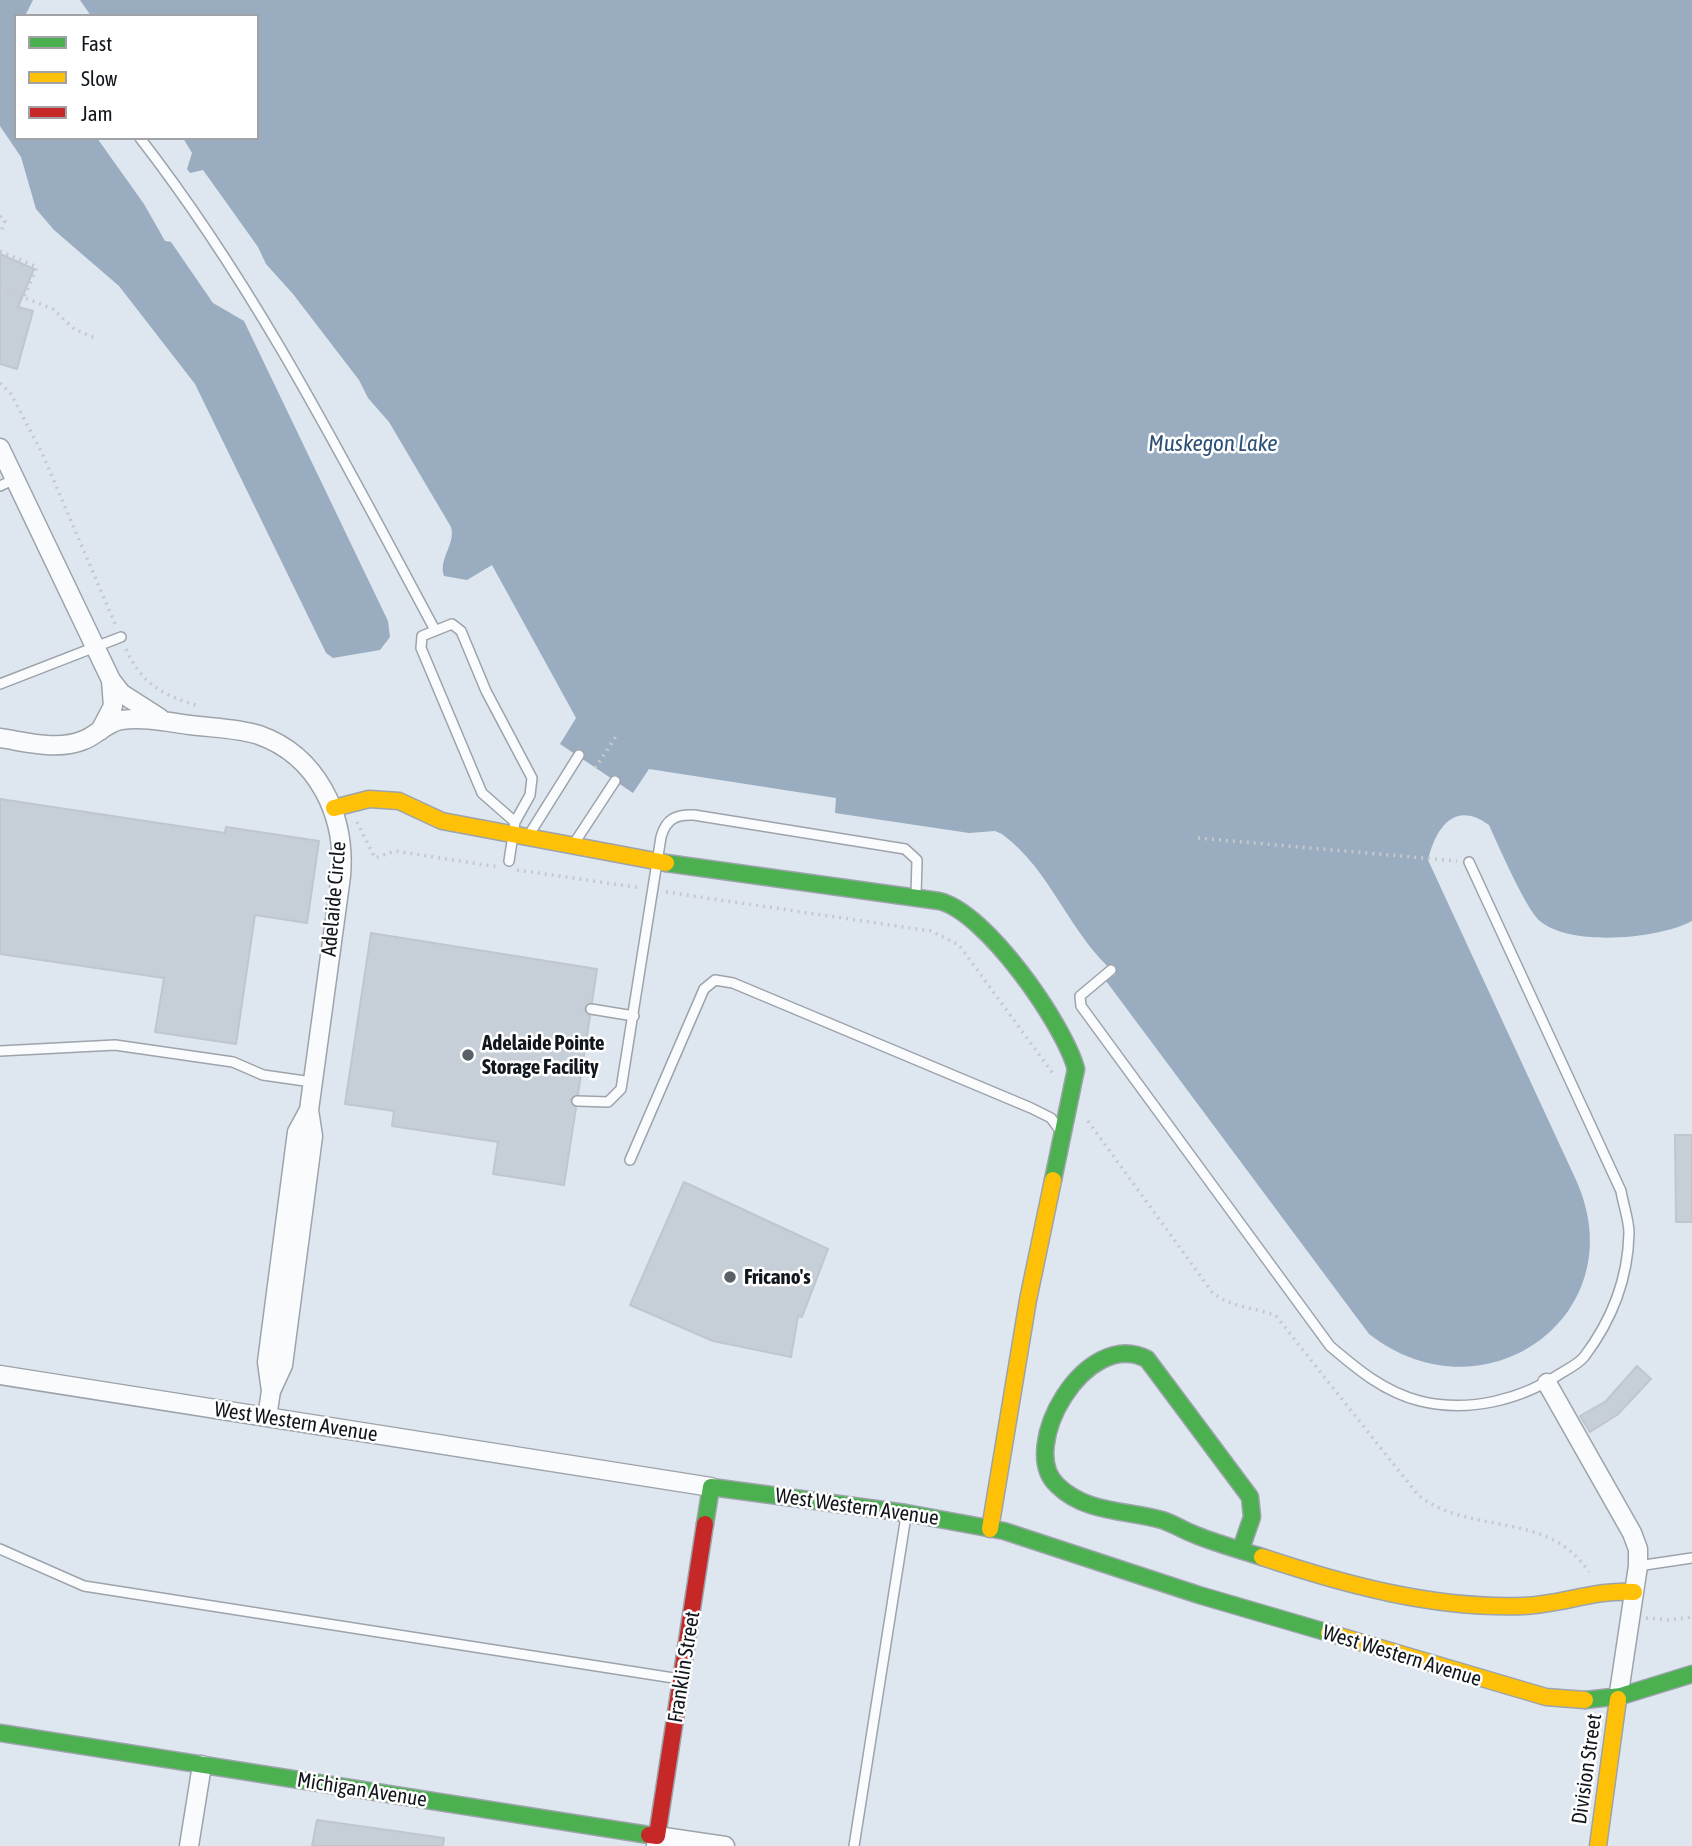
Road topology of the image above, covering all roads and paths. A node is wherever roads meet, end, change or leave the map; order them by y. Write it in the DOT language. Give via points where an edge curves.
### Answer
graph roads {
  1 [pos="142,140"];
  2 [pos="0,216"];
  3 [pos="0,234"];
  4 [pos="0,251"];
  5 [pos="0,288"];
  6 [pos="24,298"];
  7 [pos="95,338"];
  8 [pos="0,383"];
  9 [pos="0,448"];
  10 [pos="42,453"];
  11 [pos="7,482"];
  12 [pos="435,630"];
  13 [pos="121,637"];
  14 [pos="94,648"];
  15 [pos="111,680"];
  16 [pos="0,684"];
  17 [pos="163,720"];
  18 [pos="100,731"];
  19 [pos="617,735"];
  20 [pos="0,738"];
  21 [pos="579,755"];
  22 [pos="596,768"];
  23 [pos="615,781"];
  24 [pos="334,808"];
  25 [pos="518,833"];
  26 [pos="1198,838"];
  27 [pos="572,847"];
  28 [pos="509,861"];
  29 [pos="1469,862"];
  30 [pos="656,863"];
  31 [pos="916,898"];
  32 [pos="1111,970"];
  33 [pos="591,1009"];
  34 [pos="634,1016"];
  35 [pos="0,1051"];
  36 [pos="312,1082"];
  37 [pos="577,1101"];
  38 [pos="1062,1137"];
  39 [pos="630,1160"];
  40 [pos="0,1375"];
  41 [pos="1547,1383"];
  42 [pos="267,1417"];
  43 [pos="711,1487"];
  44 [pos="906,1513"];
  45 [pos="990,1529"];
  46 [pos="0,1549"];
  47 [pos="1241,1549"];
  48 [pos="1692,1558"];
  49 [pos="1638,1566"];
  50 [pos="1634,1592"];
  51 [pos="1631,1616"];
  52 [pos="1692,1617"];
  53 [pos="1692,1674"];
  54 [pos="682,1679"];
  55 [pos="1618,1699"];
  56 [pos="0,1733"];
  57 [pos="202,1765"];
  58 [pos="657,1841"];
  59 [pos="188,1846"];
  60 [pos="724,1846"];
  61 [pos="853,1846"];
  62 [pos="1598,1846"];
  1 -- 12 [label="lane" via="204,222 289,358"];
  2 -- 3 [label="path" via="5,221"];
  4 -- 6 [label="path" via="37,267"];
  5 -- 6 [label="path"];
  6 -- 7 [label="path" via="53,309 74,329"];
  8 -- 10 [label="path" via="11,394"];
  9 -- 11 [label="street, Adelaide Circle"];
  11 -- 14 [label="street, Adelaide Circle"];
  12 -- 25 [label="lane" via="422,636 421,648 482,793"];
  12 -- 25 [label="lane" via="452,624 461,631 486,691 528,768 532,787"];
  13 -- 14 [label="lane"];
  14 -- 15 [label="street, Adelaide Circle"];
  14 -- 16 [label="lane"];
  15 -- 17 [label="street, Adelaide Circle" via="121,693"];
  15 -- 18 [label="street" via="113,706"];
  17 -- 18 [label="street, Adelaide Circle" via="121,720"];
  17 -- 24 [label="street, Adelaide Circle" via="264,737 314,775"];
  18 -- 20 [label="street, Adelaide Circle" via="64,745"];
  19 -- 22 [label="path"];
  21 -- 25 [label="lane"];
  23 -- 27 [label="lane"];
  24 -- 25 [label="street" via="369,799 399,801 442,821"];
  24 -- 36 [label="street, Adelaide Circle" via="342,861"];
  25 -- 27 [label="street"];
  25 -- 28 [label="lane"];
  26 -- 29 [label="path"];
  27 -- 30 [label="street"];
  29 -- 41 [label="lane" via="1621,1191 1629,1230 1616,1306 1583,1359"];
  30 -- 31 [label="street"];
  30 -- 31 [label="lane" via="664,825 679,816 694,815 905,849 917,860"];
  30 -- 34 [label="lane"];
  31 -- 38 [label="street" via="950,903 968,915 1062,1030 1076,1069"];
  32 -- 41 [label="lane" via="1080,996 1080,1006 1330,1346 1369,1379 1418,1401 1449,1406 1484,1404"];
  33 -- 34 [label="lane"];
  34 -- 37 [label="lane" via="618,1095 603,1104"];
  35 -- 36 [label="lane" via="115,1045 233,1062 262,1075"];
  36 -- 42 [label="street, Adelaide Circle" via="309,1110 297,1132 268,1349 271,1391"];
  38 -- 39 [label="lane" via="1057,1124 1039,1111 733,983 715,980 704,989"];
  38 -- 45 [label="street" via="1028,1300"];
  40 -- 42 [label="street, West Western Avenue"];
  41 -- 49 [label="street" via="1632,1533"];
  42 -- 43 [label="street, West Western Avenue"];
  43 -- 44 [label="street, West Western Avenue"];
  43 -- 54 [label="street, Franklin Street"];
  44 -- 45 [label="street, West Western Avenue"];
  44 -- 61 [label="lane"];
  45 -- 55 [label="street, West Western Avenue" via="1516,1689 1573,1701"];
  46 -- 54 [label="lane" via="84,1586"];
  47 -- 47 [label="street" via="1252,1517 1250,1497 1147,1359 1116,1353 1074,1381 1045,1451 1044,1465 1051,1479 1076,1499 1162,1520"];
  47 -- 50 [label="street" via="1354,1586 1429,1601 1532,1606 1606,1590"];
  48 -- 49 [label="lane"];
  49 -- 50 [label="street"];
  50 -- 51 [label="street"];
  51 -- 52 [label="path"];
  51 -- 55 [label="street"];
  53 -- 55 [label="street, West Western Avenue"];
  54 -- 58 [label="street, Franklin Street"];
  55 -- 62 [label="street, Division Street"];
  56 -- 57 [label="street, Michigan Avenue"];
  57 -- 58 [label="street, Michigan Avenue"];
  57 -- 59 [label="street"];
  58 -- 60 [label="street, Michigan Avenue"];
}
